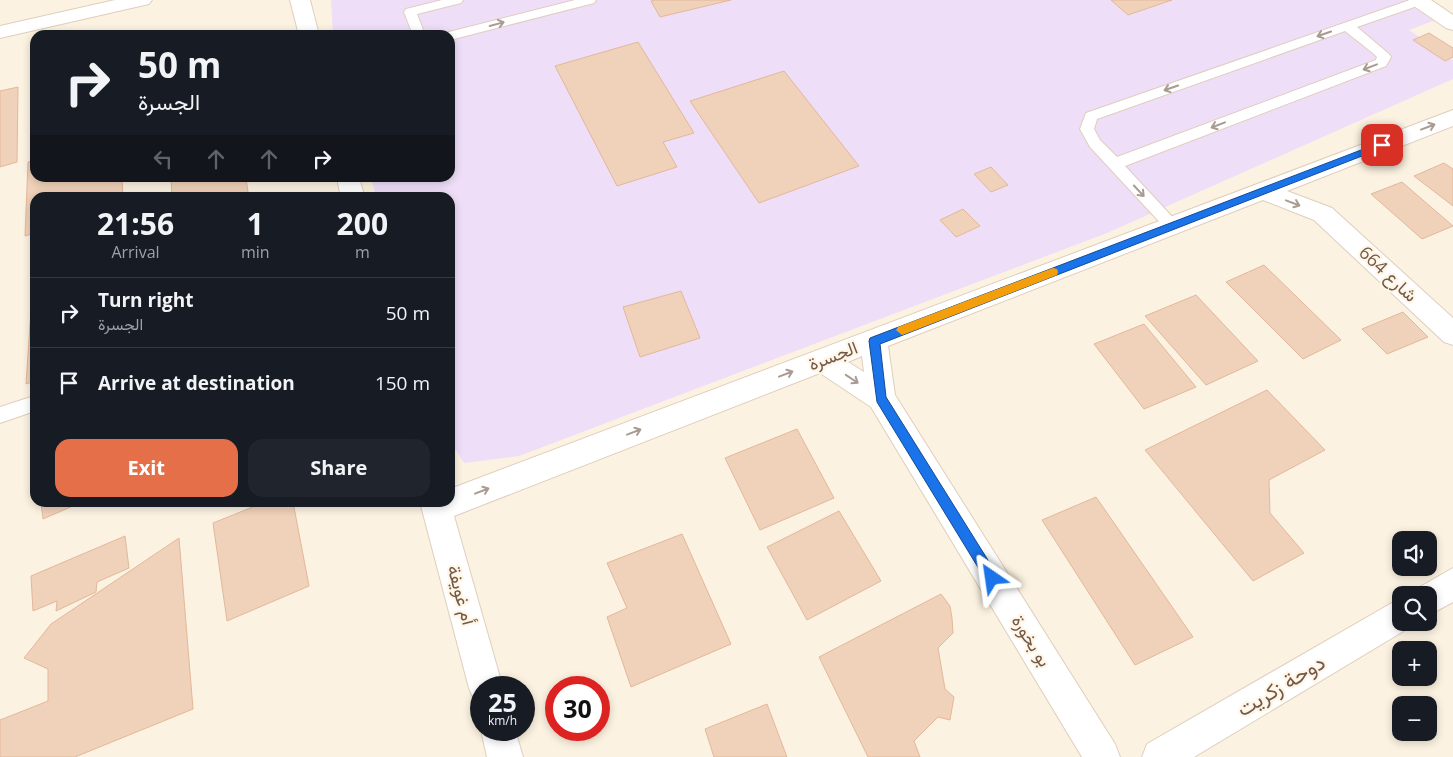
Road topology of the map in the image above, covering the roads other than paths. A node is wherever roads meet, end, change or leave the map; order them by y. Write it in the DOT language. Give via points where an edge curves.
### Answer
graph roads {
  1 [pos="142,0"];
  2 [pos="300,0"];
  3 [pos="458,0"];
  4 [pos="590,0"];
  5 [pos="1419,0"];
  6 [pos="1453,24"];
  7 [pos="1347,26"];
  8 [pos="309,30"];
  9 [pos="417,30"];
  10 [pos="0,32"];
  11 [pos="455,35"];
  12 [pos="1453,118"];
  13 [pos="1114,164"];
  14 [pos="1310,172"];
  15 [pos="1263,191"];
  16 [pos="1323,214"];
  17 [pos="1172,226"];
  18 [pos="1453,334"];
  19 [pos="874,341"];
  20 [pos="823,360"];
  21 [pos="881,398"];
  22 [pos="30,405"];
  23 [pos="0,415"];
  24 [pos="455,498"];
  25 [pos="437,507"];
  26 [pos="1453,584"];
  27 [pos="1437,594"];
  28 [pos="1392,620"];
  29 [pos="483,676"];
  30 [pos="501,741"];
  31 [pos="505,757"];
  32 [pos="1102,757"];
  33 [pos="1160,757"];
  1 -- 10 [label="street"];
  2 -- 8 [label="street"];
  3 -- 9 [label="lane" via="410,12"];
  11 -- 4 [label="lane, one-way"];
  5 -- 6 [label="street"];
  5 -- 7 [label="lane"];
  7 -- 13 [label="lane, one-way" via="1091,116 1087,129"];
  7 -- 13 [label="lane, one-way" via="1379,50 1384,57 1380,63"];
  14 -- 12 [label="street, الجسرة, one-way"];
  13 -- 17 [label="lane, one-way"];
  14 -- 15 [label="street, الجسرة"];
  14 -- 16 [label="street"];
  15 -- 16 [label="street, شارع 664, one-way"];
  15 -- 17 [label="street, الجسرة"];
  16 -- 18 [label="street, شارع 664"];
  17 -- 19 [label="street, الجسرة"];
  19 -- 20 [label="street, الجسرة"];
  19 -- 21 [label="street, بو بخورة"];
  20 -- 21 [label="street, بو بخورة, one-way"];
  24 -- 20 [label="street, الجسرة, one-way"];
  21 -- 32 [label="street, بو بخورة"];
  22 -- 23 [label="lane"];
  25 -- 29 [label="street, أم غويفة"];
  26 -- 27 [label="street"];
  28 -- 33 [label="street, دوحة زكريت"];
  30 -- 31 [label="street"];
}
